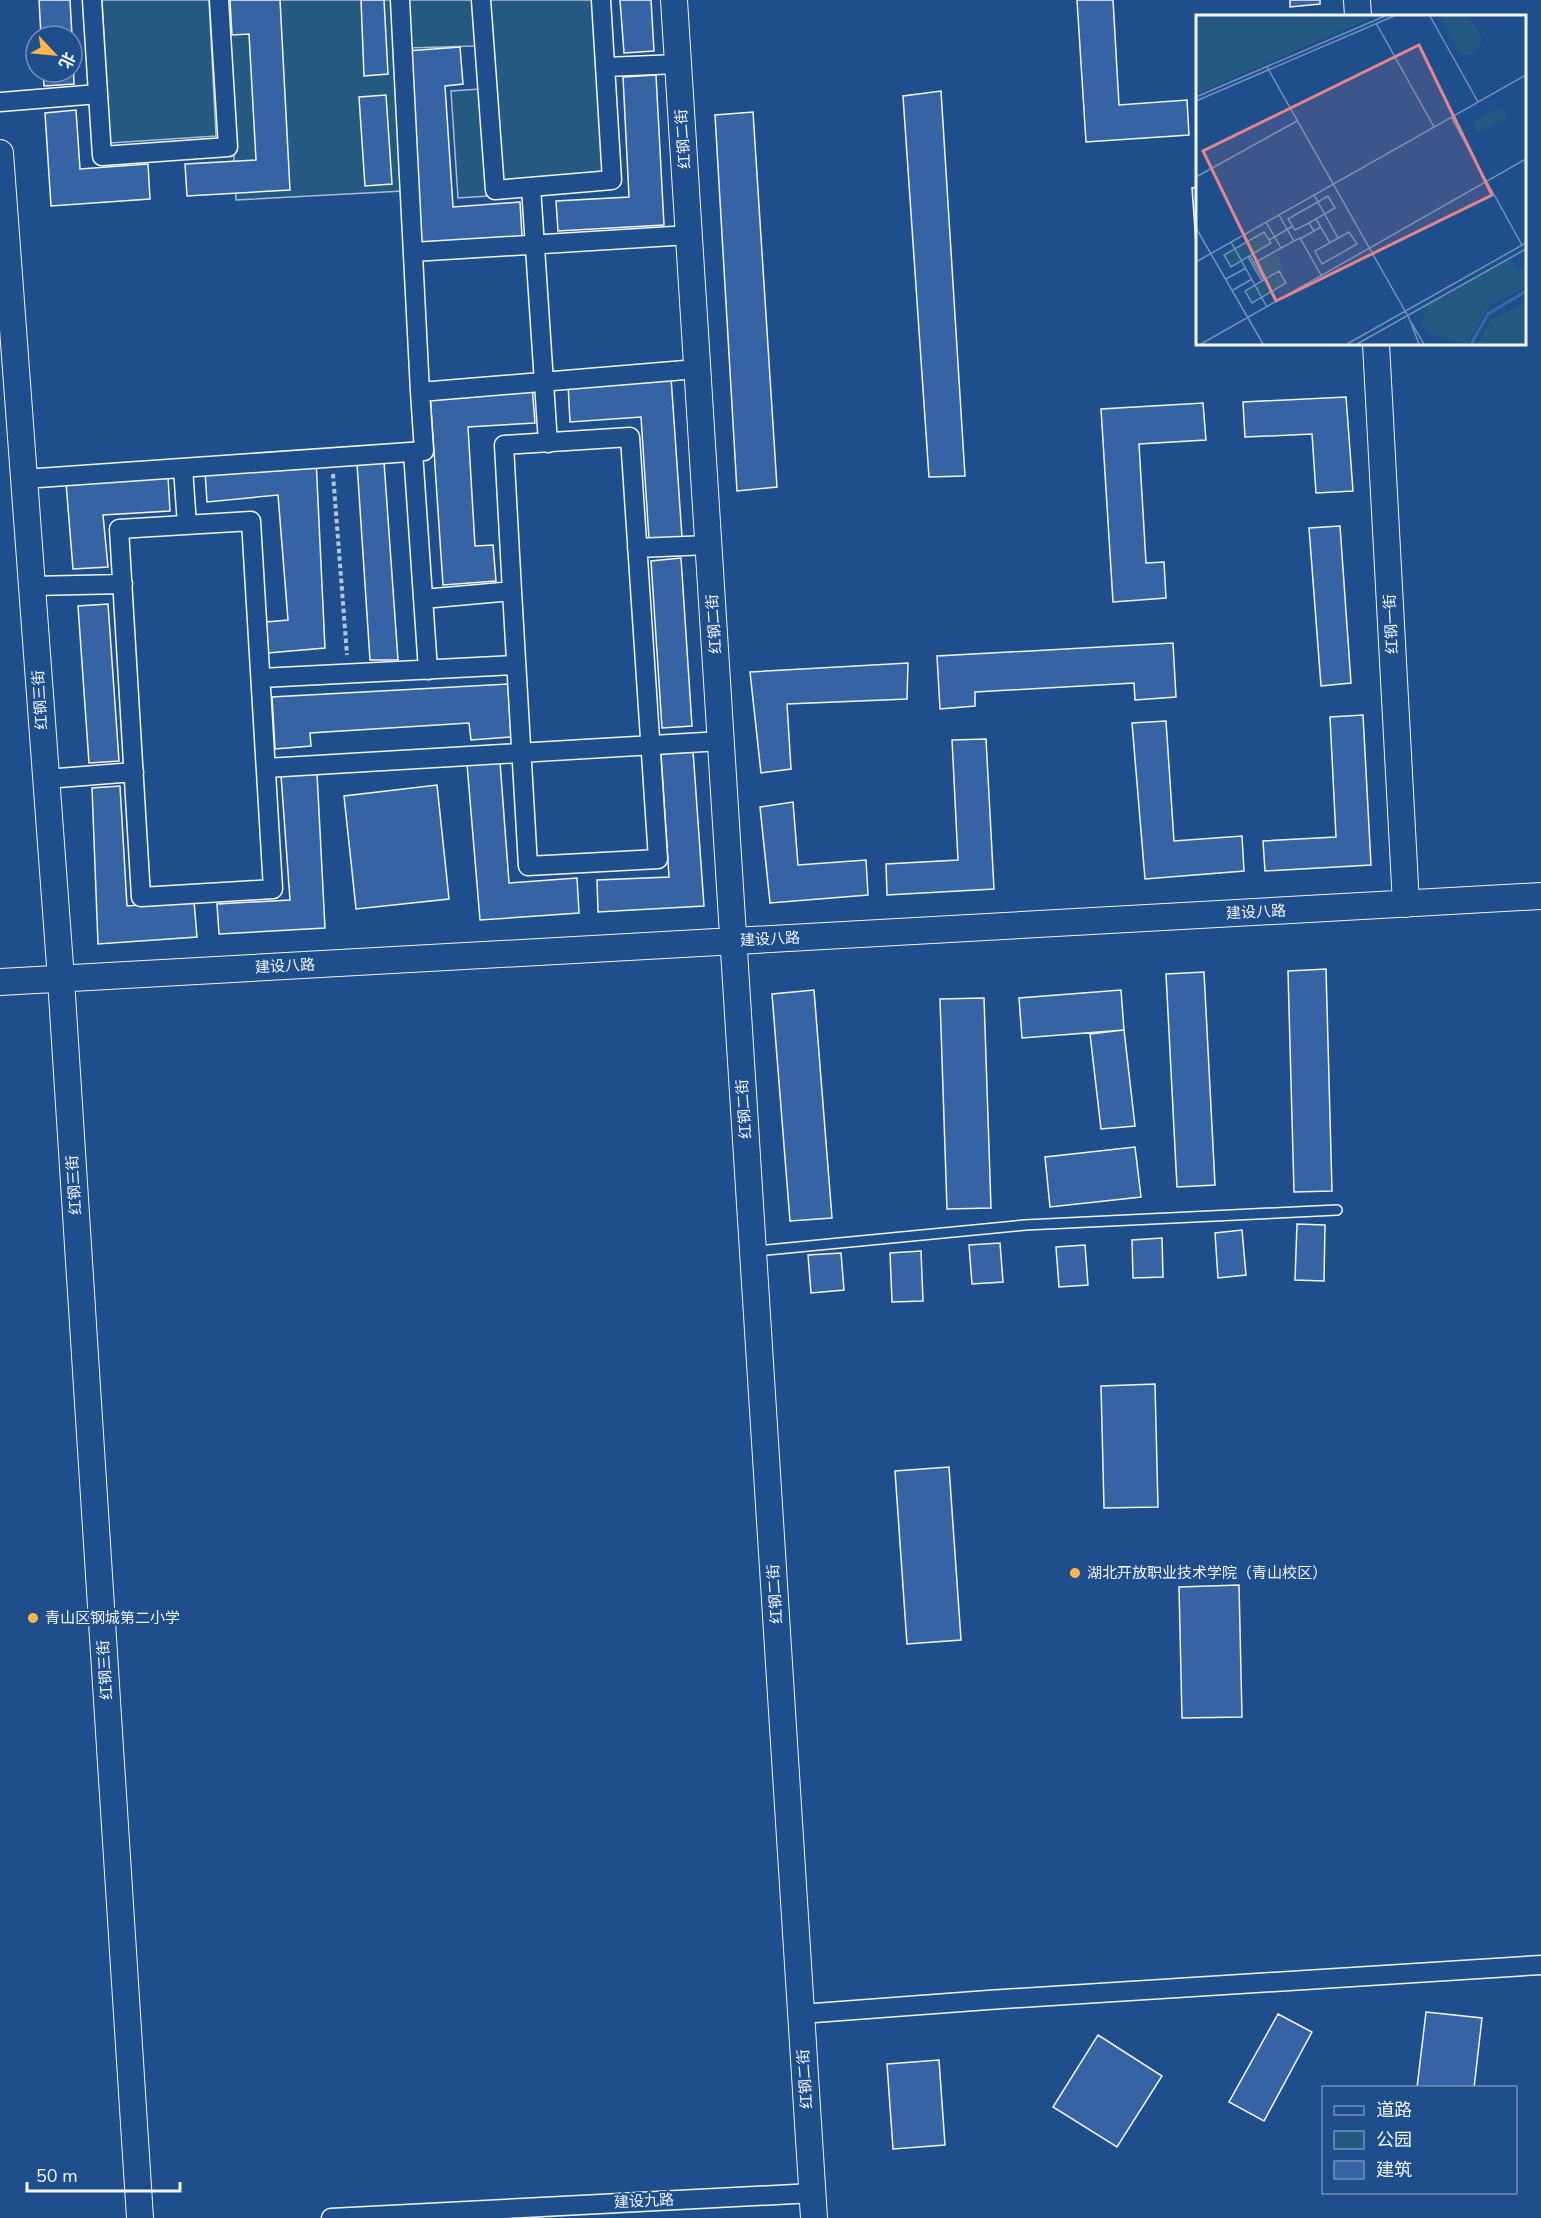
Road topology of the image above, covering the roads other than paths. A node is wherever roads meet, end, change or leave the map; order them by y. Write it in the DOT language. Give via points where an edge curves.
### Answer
graph roads {
  1 [pos="92,0"];
  2 [pos="219,0"];
  3 [pos="400,0"];
  4 [pos="481,0"];
  5 [pos="601,0"];
  6 [pos="674,0"];
  7 [pos="1357,0"];
  8 [pos="1358,15"];
  9 [pos="678,64"];
  10 [pos="605,67"];
  11 [pos="98,94"];
  12 [pos="0,102"];
  13 [pos="0,153"];
  14 [pos="531,187"];
  15 [pos="689,235"];
  16 [pos="534,244"];
  17 [pos="413,252"];
  18 [pos="1376,345"];
  19 [pos="697,369"];
  20 [pos="544,382"];
  21 [pos="420,392"];
  22 [pos="548,442"];
  23 [pos="413,452"];
  24 [pos="183,468"];
  25 [pos="24,479"];
  26 [pos="187,525"];
  27 [pos="709,545"];
  28 [pos="637,548"];
  29 [pos="123,584"];
  30 [pos="32,586"];
  31 [pos="512,591"];
  32 [pos="423,598"];
  33 [pos="516,665"];
  34 [pos="428,670"];
  35 [pos="261,678"];
  36 [pos="721,741"];
  37 [pos="650,745"];
  38 [pos="521,753"];
  39 [pos="266,768"];
  40 [pos="134,772"];
  41 [pos="46,779"];
  42 [pos="1541,896"];
  43 [pos="1406,904"];
  44 [pos="733,941"];
  45 [pos="61,979"];
  46 [pos="0,982"];
  47 [pos="1337,1210"];
  48 [pos="753,1252"];
  49 [pos="1541,1965"];
  50 [pos="801,2014"];
  51 [pos="813,2193"];
  52 [pos="140,2218"];
  53 [pos="331,2218"];
  54 [pos="814,2218"];
  1 -- 11 [label="street"];
  2 -- 11 [label="street" via="228,147 102,156"];
  3 -- 17 [label="street"];
  4 -- 14 [label="street" via="495,190"];
  5 -- 10 [label="street"];
  6 -- 9 [label="street, 红钢二街"];
  7 -- 8 [label="street"];
  9 -- 10 [label="street"];
  9 -- 15 [label="street, 红钢二街"];
  10 -- 14 [label="street" via="612,180"];
  11 -- 12 [label="street"];
  13 -- 25 [label="street, 红钢三街"];
  14 -- 16 [label="street"];
  15 -- 16 [label="street"];
  15 -- 19 [label="street, 红钢二街"];
  16 -- 17 [label="street"];
  16 -- 20 [label="street"];
  17 -- 21 [label="street"];
  18 -- 43 [label="street, 红钢一街"];
  19 -- 20 [label="street"];
  19 -- 27 [label="street, 红钢二街"];
  20 -- 21 [label="street"];
  20 -- 22 [label="street"];
  21 -- 23 [label="street" via="424,451"];
  22 -- 28 [label="street" via="630,437"];
  22 -- 31 [label="street" via="504,446"];
  23 -- 24 [label="street"];
  23 -- 32 [label="street"];
  24 -- 25 [label="street"];
  24 -- 26 [label="street"];
  25 -- 30 [label="street, 红钢三街"];
  26 -- 29 [label="street" via="119,529"];
  26 -- 35 [label="street" via="251,521"];
  27 -- 28 [label="street"];
  27 -- 36 [label="street, 红钢二街"];
  28 -- 37 [label="street"];
  29 -- 30 [label="street"];
  29 -- 40 [label="street"];
  30 -- 41 [label="street, 红钢三街"];
  31 -- 32 [label="street"];
  31 -- 33 [label="street"];
  32 -- 34 [label="street"];
  33 -- 34 [label="street"];
  33 -- 38 [label="street"];
  34 -- 35 [label="street"];
  35 -- 39 [label="street"];
  36 -- 37 [label="street"];
  36 -- 44 [label="street, 红钢二街"];
  37 -- 38 [label="street"];
  37 -- 38 [label="street" via="657,859 528,866"];
  38 -- 39 [label="street"];
  39 -- 40 [label="street" via="273,889 141,897"];
  40 -- 41 [label="street"];
  41 -- 45 [label="street, 红钢三街"];
  42 -- 43 [label="street, 建设八路"];
  43 -- 44 [label="street, 建设八路"];
  44 -- 45 [label="street, 建设八路"];
  44 -- 48 [label="street, 红钢二街"];
  45 -- 46 [label="street, 建设八路"];
  45 -- 52 [label="street, 红钢三街"];
  47 -- 48 [label="lane" via="1025,1225"];
  48 -- 50 [label="street, 红钢二街"];
  49 -- 50 [label="street"];
  50 -- 51 [label="street, 红钢二街"];
  51 -- 53 [label="street, 建设九路"];
  51 -- 54 [label="street, 红钢二街"];
}
